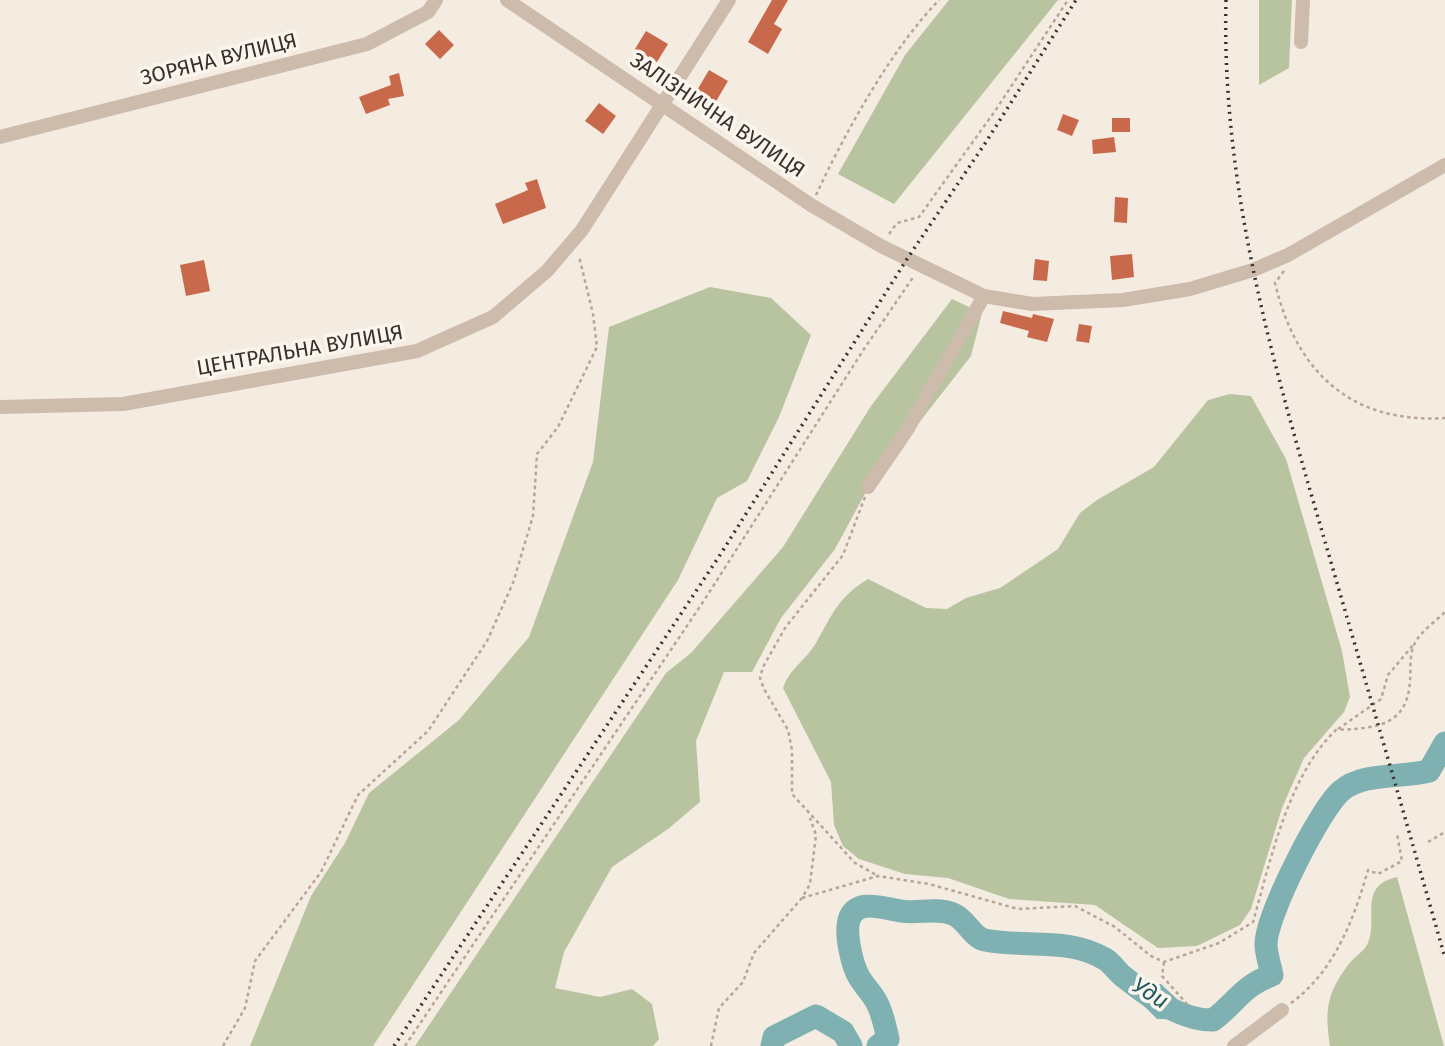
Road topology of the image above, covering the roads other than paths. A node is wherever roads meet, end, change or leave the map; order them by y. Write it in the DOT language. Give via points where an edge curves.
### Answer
graph roads {
  1 [pos="436,0"];
  2 [pos="507,0"];
  3 [pos="729,0"];
  4 [pos="1303,0"];
  5 [pos="1301,42"];
  6 [pos="664,103"];
  7 [pos="0,137"];
  8 [pos="1445,165"];
  9 [pos="984,296"];
  10 [pos="0,407"];
  11 [pos="868,488"];
  12 [pos="1282,1010"];
  13 [pos="1234,1046"];
  1 -- 7 [label="street, ЗОРЯНА ВУЛИЦЯ" via="428,12 367,44"];
  2 -- 6 [label="street, ЗАЛІЗНИЧНА ВУЛИЦЯ"];
  3 -- 6 [label="street, ЦЕНТРАЛЬНА ВУЛИЦЯ"];
  4 -- 5 [label="street"];
  6 -- 9 [label="street, ЗАЛІЗНИЧНА ВУЛИЦЯ" via="811,205 881,246"];
  6 -- 10 [label="street, ЦЕНТРАЛЬНА ВУЛИЦЯ" via="582,230 547,271 493,317 416,351 123,404"];
  8 -- 9 [label="street, ЗАЛІЗНИЧНА ВУЛИЦЯ" via="1288,255 1190,289 1123,300 1032,304"];
  9 -- 11 [label="street" via="908,430"];
  12 -- 13 [label="street"];
}
